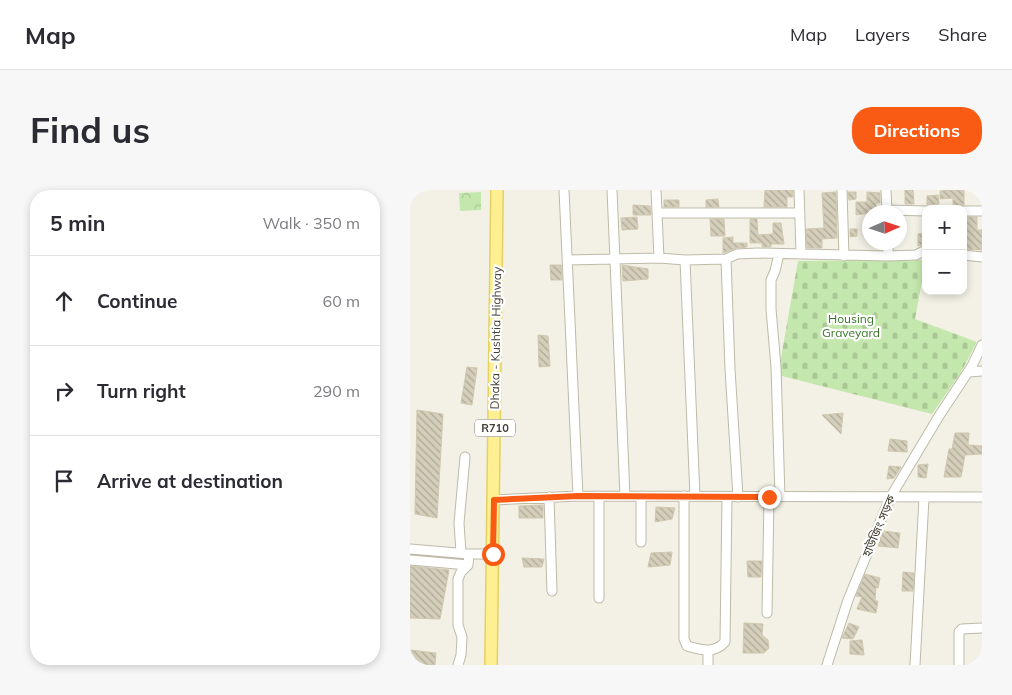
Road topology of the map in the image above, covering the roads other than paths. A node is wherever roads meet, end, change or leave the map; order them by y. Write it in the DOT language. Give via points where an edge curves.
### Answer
graph roads {
  1 [pos="497,190"];
  2 [pos="564,190"];
  3 [pos="612,190"];
  4 [pos="656,190"];
  5 [pos="800,190"];
  6 [pos="842,190"];
  7 [pos="886,190"];
  8 [pos="887,205"];
  9 [pos="907,211"];
  10 [pos="922,211"];
  11 [pos="967,211"];
  12 [pos="982,211"];
  13 [pos="658,213"];
  14 [pos="800,213"];
  15 [pos="888,250"];
  16 [pos="922,252"];
  17 [pos="801,253"];
  18 [pos="779,254"];
  19 [pos="967,255"];
  20 [pos="844,256"];
  21 [pos="888,256"];
  22 [pos="982,257"];
  23 [pos="659,258"];
  24 [pos="726,259"];
  25 [pos="567,260"];
  26 [pos="615,260"];
  27 [pos="684,260"];
  28 [pos="982,346"];
  29 [pos="969,372"];
  30 [pos="982,372"];
  31 [pos="465,457"];
  32 [pos="578,496"];
  33 [pos="599,496"];
  34 [pos="625,496"];
  35 [pos="641,496"];
  36 [pos="684,496"];
  37 [pos="695,496"];
  38 [pos="549,497"];
  39 [pos="727,497"];
  40 [pos="738,497"];
  41 [pos="769,497"];
  42 [pos="780,497"];
  43 [pos="982,497"];
  44 [pos="890,498"];
  45 [pos="924,498"];
  46 [pos="494,500"];
  47 [pos="641,542"];
  48 [pos="410,549"];
  49 [pos="465,554"];
  50 [pos="493,554"];
  51 [pos="410,560"];
  52 [pos="468,565"];
  53 [pos="552,590"];
  54 [pos="599,598"];
  55 [pos="767,613"];
  56 [pos="982,628"];
  57 [pos="708,650"];
  58 [pos="458,665"];
  59 [pos="491,665"];
  60 [pos="708,665"];
  61 [pos="827,665"];
  62 [pos="915,665"];
  63 [pos="959,665"];
  1 -- 46 [label="main road, Dhaka - Kushtia Highway / R710"];
  2 -- 25 [label="street"];
  3 -- 26 [label="street"];
  4 -- 13 [label="street"];
  5 -- 14 [label="street"];
  6 -- 20 [label="street"];
  7 -- 8 [label="street"];
  9 -- 10 [label="street"];
  11 -- 12 [label="street"];
  13 -- 14 [label="street"];
  13 -- 23 [label="street"];
  14 -- 17 [label="street"];
  15 -- 21 [label="street"];
  16 -- 21 [label="street"];
  17 -- 18 [label="street"];
  17 -- 20 [label="street"];
  18 -- 24 [label="street" via="737,254"];
  18 -- 42 [label="street" via="771,280 771,309"];
  19 -- 22 [label="street"];
  20 -- 21 [label="street"];
  23 -- 26 [label="street"];
  23 -- 27 [label="street"];
  24 -- 27 [label="street"];
  24 -- 40 [label="street"];
  25 -- 26 [label="street"];
  25 -- 32 [label="street"];
  26 -- 34 [label="street"];
  27 -- 37 [label="street"];
  28 -- 29 [label="street, হাউজিং সড়ক"];
  29 -- 30 [label="street"];
  29 -- 44 [label="street, হাউজিং সড়ক"];
  31 -- 49 [label="street" via="459,523"];
  32 -- 33 [label="street"];
  32 -- 38 [label="street"];
  33 -- 34 [label="street"];
  33 -- 54 [label="street"];
  34 -- 35 [label="street"];
  35 -- 36 [label="street"];
  35 -- 47 [label="street"];
  36 -- 37 [label="street"];
  36 -- 57 [label="street" via="684,639 687,646"];
  37 -- 39 [label="street"];
  38 -- 46 [label="street"];
  38 -- 53 [label="street"];
  39 -- 40 [label="street"];
  39 -- 57 [label="street" via="725,642 719,648"];
  40 -- 41 [label="street"];
  41 -- 42 [label="street"];
  41 -- 55 [label="street"];
  42 -- 44 [label="street"];
  43 -- 45 [label="street"];
  44 -- 45 [label="street"];
  44 -- 61 [label="street, হাউজিং সড়ক" via="848,600"];
  45 -- 62 [label="street"];
  46 -- 50 [label="main road, Dhaka - Kushtia Highway / R710"];
  48 -- 49 [label="street"];
  49 -- 50 [label="street"];
  49 -- 52 [label="street"];
  50 -- 59 [label="main road, Dhaka - Kushtia Highway / R710"];
  51 -- 52 [label="street"];
  52 -- 58 [label="street" via="458,579 458,625 462,637"];
  56 -- 63 [label="street" via="959,632"];
  57 -- 60 [label="street"];
}
